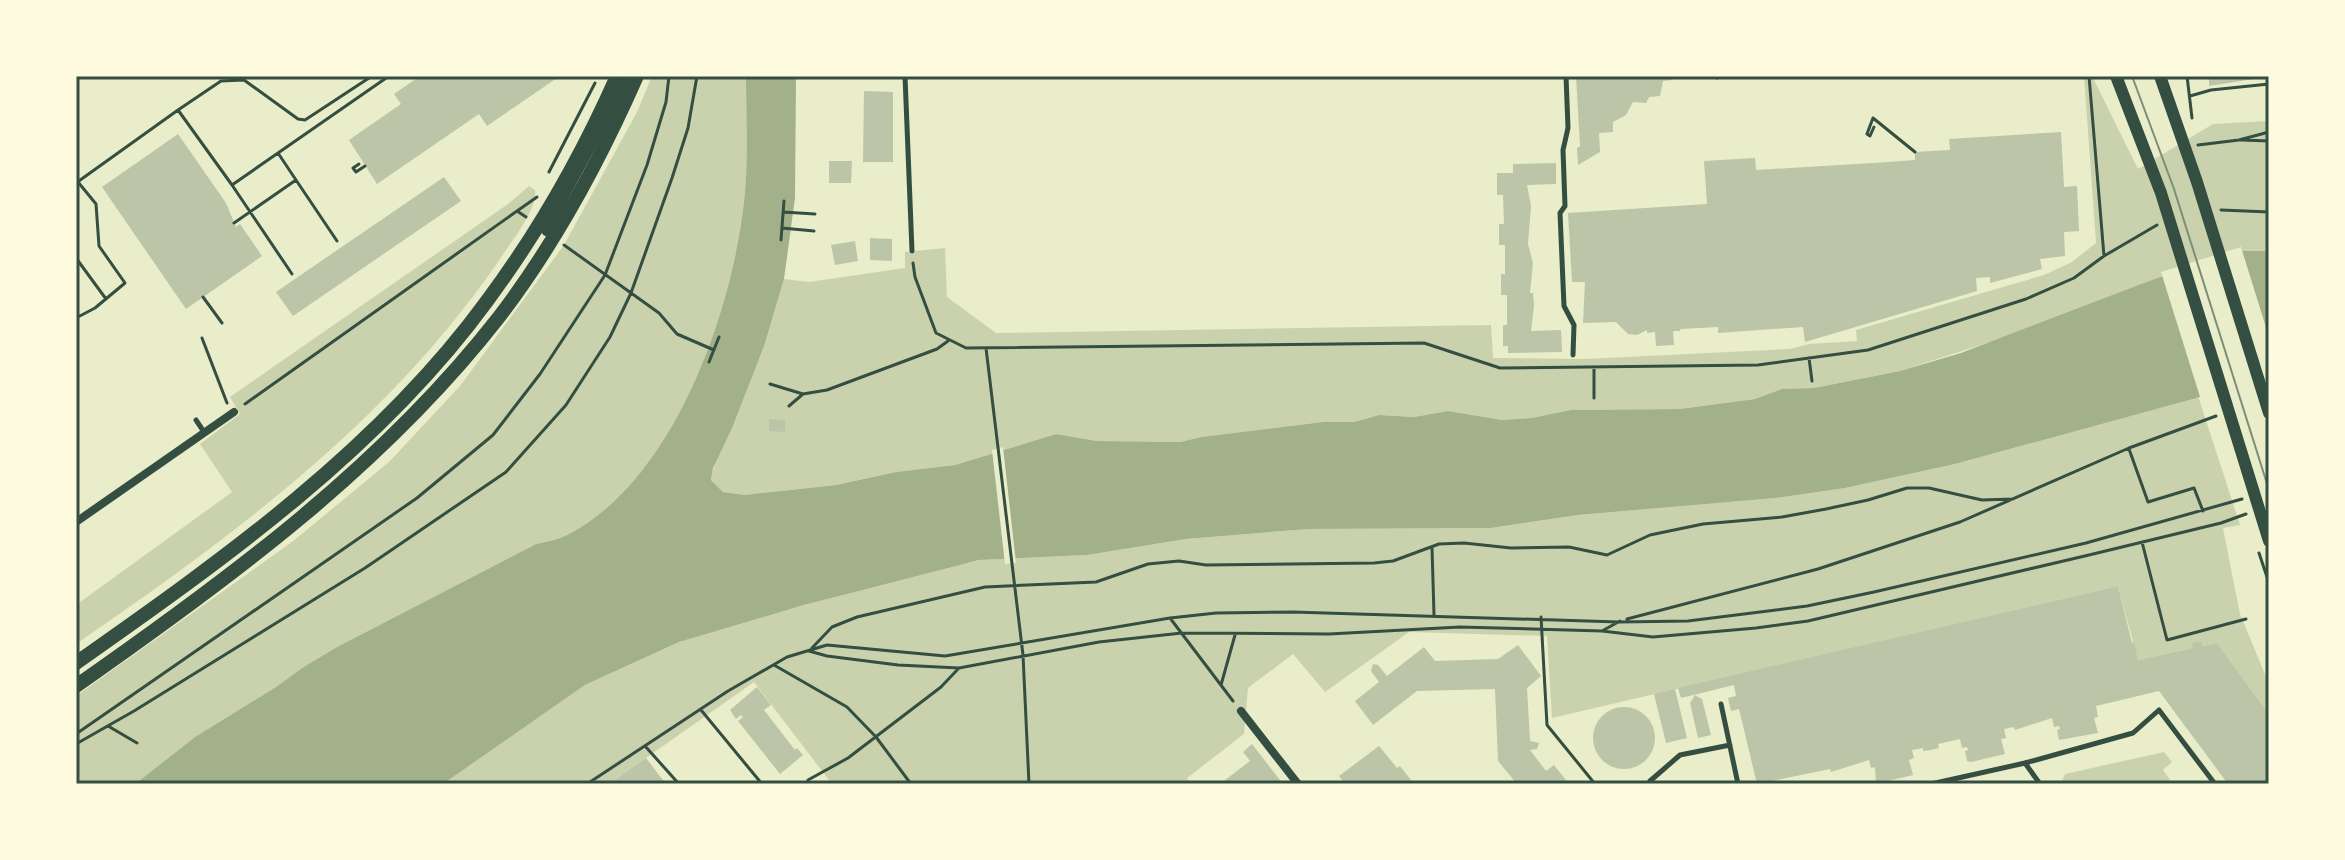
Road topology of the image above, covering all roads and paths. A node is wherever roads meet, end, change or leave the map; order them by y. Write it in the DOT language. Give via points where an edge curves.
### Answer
graph roads {
  1 [pos="237,76"];
  2 [pos="372,76"];
  3 [pos="389,76"];
  4 [pos="617,76"];
  5 [pos="627,76"];
  6 [pos="637,76"];
  7 [pos="669,76"];
  8 [pos="697,76"];
  9 [pos="905,76"];
  10 [pos="1566,76"];
  11 [pos="2089,76"];
  12 [pos="2116,76"];
  13 [pos="2160,76"];
  14 [pos="2187,76"];
  15 [pos="598,77"];
  16 [pos="221,78"];
  17 [pos="244,80"];
  18 [pos="2269,84"];
  19 [pos="353,88"];
  20 [pos="360,96"];
  21 [pos="2188,96"];
  22 [pos="178,110"];
  23 [pos="2192,121"];
  24 [pos="1874,127"];
  25 [pos="2269,132"];
  26 [pos="2239,140"];
  27 [pos="2269,141"];
  28 [pos="2196,145"];
  29 [pos="1915,152"];
  30 [pos="278,153"];
  31 [pos="359,164"];
  32 [pos="365,166"];
  33 [pos="296,180"];
  34 [pos="77,182"];
  35 [pos="543,184"];
  36 [pos="232,185"];
  37 [pos="537,197"];
  38 [pos="784,201"];
  39 [pos="2210,210"];
  40 [pos="250,211"];
  41 [pos="517,211"];
  42 [pos="783,212"];
  43 [pos="2269,212"];
  44 [pos="815,214"];
  45 [pos="234,223"];
  46 [pos="2156,225"];
  47 [pos="782,228"];
  48 [pos="814,231"];
  49 [pos="546,240"];
  50 [pos="781,240"];
  51 [pos="337,241"];
  52 [pos="912,251"];
  53 [pos="2104,256"];
  54 [pos="76,258"];
  55 [pos="292,274"];
  56 [pos="605,275"];
  57 [pos="631,293"];
  58 [pos="203,297"];
  59 [pos="106,299"];
  60 [pos="76,318"];
  61 [pos="222,323"];
  62 [pos="719,337"];
  63 [pos="202,338"];
  64 [pos="948,341"];
  65 [pos="986,348"];
  66 [pos="714,350"];
  67 [pos="1573,355"];
  68 [pos="1809,358"];
  69 [pos="709,362"];
  70 [pos="1594,367"];
  71 [pos="1812,381"];
  72 [pos="770,384"];
  73 [pos="803,394"];
  74 [pos="1594,398"];
  75 [pos="225,400"];
  76 [pos="789,406"];
  77 [pos="234,412"];
  78 [pos="2269,413"];
  79 [pos="196,420"];
  80 [pos="2205,420"];
  81 [pos="205,433"];
  82 [pos="2129,448"];
  83 [pos="2013,499"];
  84 [pos="2242,499"];
  85 [pos="2203,511"];
  86 [pos="2246,514"];
  87 [pos="76,522"];
  88 [pos="2269,541"];
  89 [pos="2142,542"];
  90 [pos="1432,547"];
  91 [pos="1434,615"];
  92 [pos="1541,617"];
  93 [pos="1170,618"];
  94 [pos="2246,619"];
  95 [pos="1619,622"];
  96 [pos="1541,629"];
  97 [pos="1602,631"];
  98 [pos="1182,633"];
  99 [pos="1235,635"];
  100 [pos="1021,643"];
  101 [pos="809,651"];
  102 [pos="1023,655"];
  103 [pos="76,663"];
  104 [pos="774,665"];
  105 [pos="959,668"];
  106 [pos="1221,685"];
  107 [pos="76,686"];
  108 [pos="1721,704"];
  109 [pos="700,709"];
  110 [pos="1241,711"];
  111 [pos="108,726"];
  112 [pos="76,734"];
  113 [pos="876,737"];
  114 [pos="137,743"];
  115 [pos="76,744"];
  116 [pos="1730,745"];
  117 [pos="645,746"];
  118 [pos="1278,759"];
  119 [pos="2025,763"];
  120 [pos="1269,766"];
  121 [pos="808,780"];
  122 [pos="587,784"];
  123 [pos="679,784"];
  124 [pos="762,784"];
  125 [pos="911,784"];
  126 [pos="1029,784"];
  127 [pos="1298,784"];
  128 [pos="1595,784"];
  129 [pos="1652,784"];
  130 [pos="1738,784"];
  131 [pos="1931,784"];
  132 [pos="2040,784"];
  133 [pos="2215,784"];
  1 -- 17 [label="path"];
  2 -- 19 [label="path"];
  3 -- 20 [label="path"];
  4 -- 103 [label="main road" via="584,147 531,238 438,361 327,471 228,553"];
  5 -- 49 [label="street"];
  6 -- 49 [label="main road" via="599,157"];
  7 -- 56 [label="path" via="647,165"];
  8 -- 57 [label="path" via="684,141"];
  9 -- 52 [label="lane"];
  10 -- 67 [label="lane" via="1565,206 1560,213 1564,306 1574,325"];
  11 -- 53 [label="path"];
  12 -- 88 [label="street" via="2161,193"];
  13 -- 78 [label="street"];
  14 -- 21 [label="path"];
  15 -- 35 [label="path"];
  16 -- 17 [label="path"];
  16 -- 22 [label="path"];
  17 -- 19 [label="path" via="305,120"];
  18 -- 21 [label="path"];
  19 -- 20 [label="path"];
  20 -- 30 [label="path"];
  21 -- 23 [label="path"];
  22 -- 34 [label="path"];
  22 -- 36 [label="path"];
  24 -- 29 [label="path" via="1867,134 1873,118"];
  25 -- 26 [label="path"];
  26 -- 27 [label="path"];
  26 -- 28 [label="path"];
  30 -- 33 [label="path"];
  30 -- 36 [label="path"];
  31 -- 32 [label="path" via="353,168 356,172"];
  33 -- 40 [label="path"];
  33 -- 51 [label="path"];
  34 -- 59 [label="path" via="96,204 99,246 125,283"];
  36 -- 40 [label="path"];
  37 -- 41 [label="path"];
  38 -- 42 [label="path"];
  39 -- 43 [label="path"];
  40 -- 45 [label="path"];
  40 -- 55 [label="path"];
  41 -- 49 [label="path"];
  41 -- 77 [label="path"];
  42 -- 44 [label="path"];
  42 -- 47 [label="path"];
  46 -- 53 [label="path"];
  47 -- 48 [label="path"];
  47 -- 50 [label="path"];
  49 -- 56 [label="path"];
  49 -- 107 [label="main road" via="499,316 397,433 238,569"];
  52 -- 64 [label="path" via="929,320"];
  53 -- 68 [label="path" via="2074,278 2026,299 1868,350"];
  54 -- 59 [label="path"];
  56 -- 57 [label="path"];
  56 -- 112 [label="path" via="493,435 417,498"];
  57 -- 66 [label="path" via="677,334"];
  57 -- 111 [label="path" via="566,405 506,472 365,568"];
  58 -- 61 [label="path"];
  59 -- 60 [label="path"];
  62 -- 66 [label="path"];
  63 -- 75 [label="path"];
  64 -- 65 [label="path"];
  64 -- 73 [label="path" via="827,390"];
  65 -- 70 [label="path" via="1424,343 1500,368"];
  65 -- 100 [label="path"];
  66 -- 69 [label="path"];
  68 -- 70 [label="path" via="1758,365"];
  68 -- 71 [label="path"];
  70 -- 74 [label="path"];
  72 -- 73 [label="path"];
  73 -- 76 [label="path"];
  77 -- 81 [label="street"];
  79 -- 81 [label="lane"];
  80 -- 82 [label="path"];
  81 -- 87 [label="street"];
  82 -- 83 [label="path"];
  82 -- 85 [label="path" via="2148,502 2194,488"];
  83 -- 90 [label="path" via="1982,500 1907,488 1826,509 1650,535 1607,555 1559,546"];
  83 -- 95 [label="path" via="1818,569"];
  84 -- 85 [label="path"];
  85 -- 95 [label="path" via="1807,606 1688,621"];
  86 -- 89 [label="path"];
  89 -- 94 [label="path" via="2167,640"];
  89 -- 97 [label="path" via="1808,621 1653,637"];
  90 -- 91 [label="path"];
  90 -- 101 [label="path" via="1374,563 1179,561 1148,564 1096,582 985,587 857,617 832,627"];
  91 -- 92 [label="path"];
  91 -- 93 [label="path" via="1293,612"];
  92 -- 95 [label="path"];
  92 -- 96 [label="path"];
  93 -- 98 [label="path"];
  93 -- 100 [label="path"];
  95 -- 97 [label="path"];
  96 -- 97 [label="path"];
  96 -- 99 [label="path"];
  96 -- 128 [label="path" via="1547,725"];
  98 -- 99 [label="path"];
  98 -- 102 [label="path"];
  98 -- 106 [label="path"];
  99 -- 106 [label="path"];
  100 -- 101 [label="path" via="945,656 827,645"];
  100 -- 102 [label="path"];
  101 -- 104 [label="path"];
  101 -- 105 [label="path"];
  102 -- 105 [label="path"];
  102 -- 126 [label="path"];
  104 -- 109 [label="path"];
  104 -- 113 [label="path" via="847,707"];
  105 -- 113 [label="path"];
  106 -- 110 [label="path"];
  108 -- 116 [label="lane"];
  109 -- 117 [label="path"];
  109 -- 124 [label="path"];
  110 -- 118 [label="street"];
  111 -- 114 [label="path"];
  111 -- 115 [label="path"];
  113 -- 121 [label="path"];
  113 -- 125 [label="path"];
  116 -- 129 [label="lane" via="1680,755"];
  116 -- 130 [label="lane"];
  117 -- 122 [label="path"];
  117 -- 123 [label="path"];
  118 -- 120 [label="street"];
  118 -- 127 [label="street"];
  119 -- 131 [label="lane"];
  119 -- 132 [label="lane"];
  119 -- 133 [label="lane" via="2133,733 2159,710"];
}
